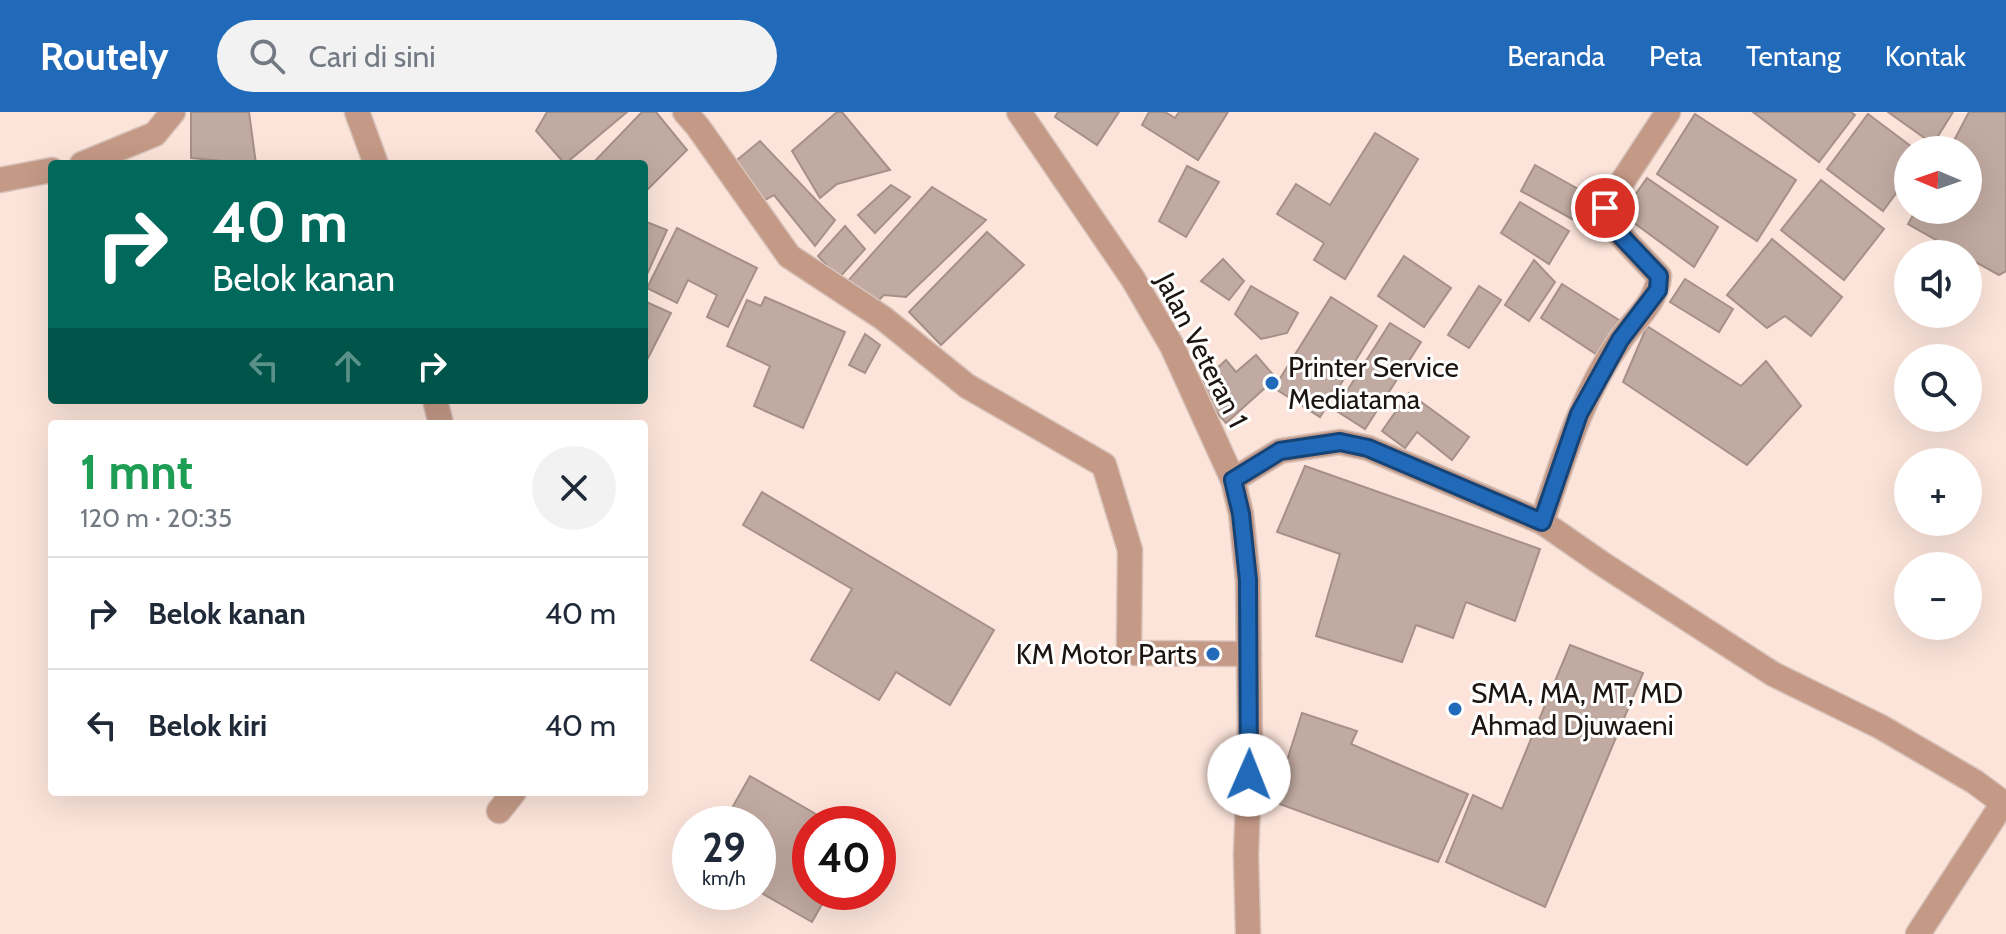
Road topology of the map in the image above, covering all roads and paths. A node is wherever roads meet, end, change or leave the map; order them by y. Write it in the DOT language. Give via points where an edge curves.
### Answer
graph roads {
  1 [pos="173,112"];
  2 [pos="357,112"];
  3 [pos="685,112"];
  4 [pos="1019,112"];
  5 [pos="1668,112"];
  6 [pos="92,160"];
  7 [pos="375,160"];
  8 [pos="48,171"];
  9 [pos="0,180"];
  10 [pos="1233,480"];
  11 [pos="1542,522"];
  12 [pos="1249,654"];
  13 [pos="2005,804"];
  14 [pos="1248,934"];
  15 [pos="1918,934"];
  1 -- 6 [label="street" via="155,134"];
  2 -- 7 [label="street"];
  3 -- 12 [label="street" via="789,256 883,318 967,386 1104,465 1130,550 1129,645 1135,653"];
  4 -- 10 [label="street, Jalan Veteran 1" via="1133,279 1172,346"];
  5 -- 11 [label="street" via="1605,208 1605,219 1659,276 1658,290 1620,340 1579,414"];
  8 -- 9 [label="street"];
  10 -- 11 [label="street" via="1280,451 1340,442 1368,448"];
  10 -- 12 [label="street, Jalan Veteran 1" via="1248,580"];
  11 -- 13 [label="street" via="1773,674 1881,727"];
  12 -- 14 [label="street, Jalan Veteran 1"];
  13 -- 15 [label="street"];
}
